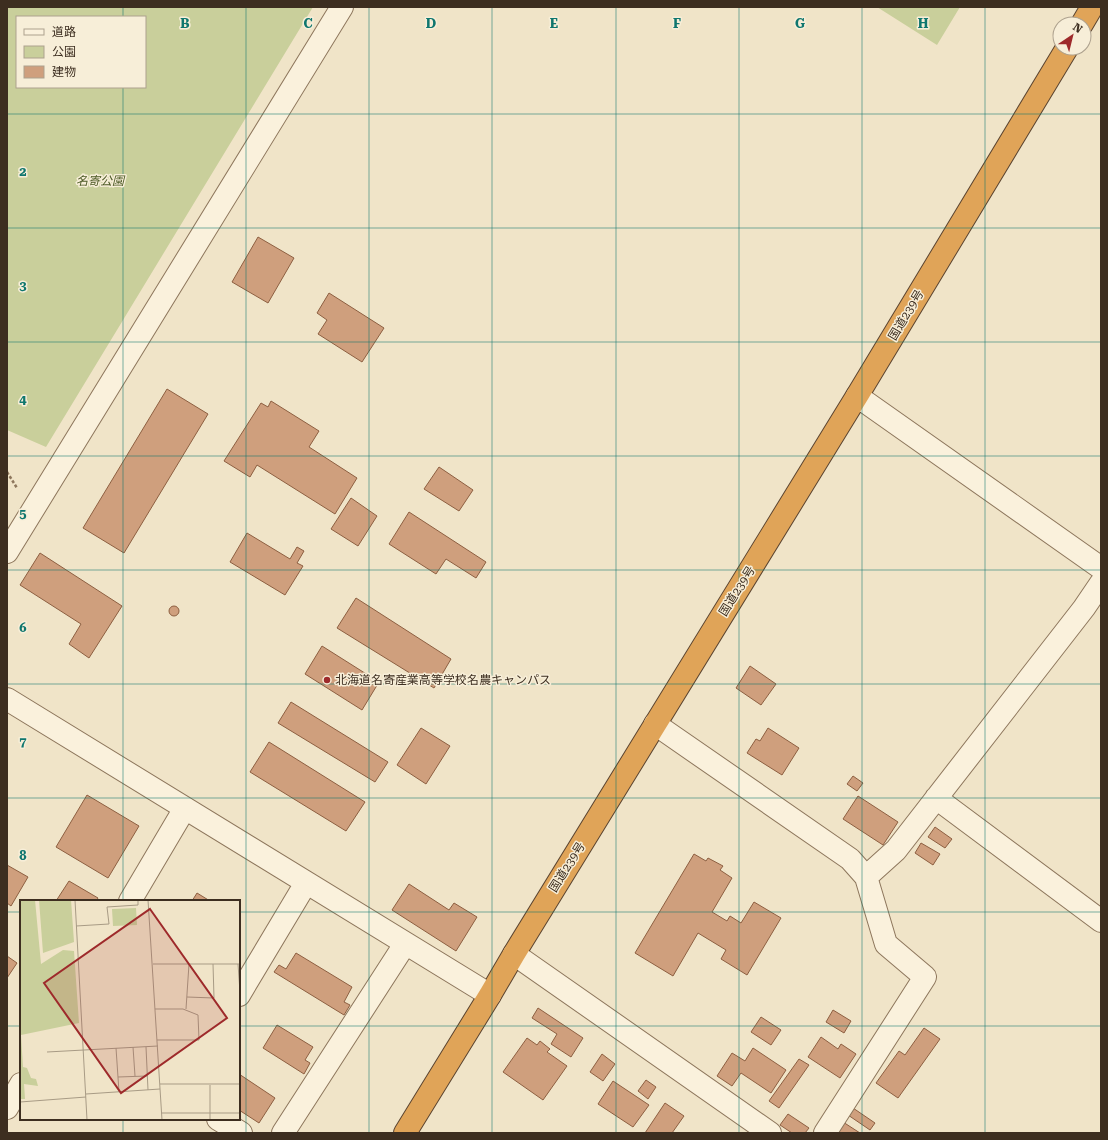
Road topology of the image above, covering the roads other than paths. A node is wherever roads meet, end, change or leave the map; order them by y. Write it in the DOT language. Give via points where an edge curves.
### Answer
graph roads {
  1 [pos="342,7"];
  2 [pos="1092,7"];
  3 [pos="1087,16"];
  4 [pos="1062,56"];
  5 [pos="856,396"];
  6 [pos="7,552"];
  7 [pos="1101,568"];
  8 [pos="1101,583"];
  9 [pos="7,699"];
  10 [pos="655,724"];
  11 [pos="936,798"];
  12 [pos="185,808"];
  13 [pos="866,877"];
  14 [pos="306,883"];
  15 [pos="131,900"];
  16 [pos="1101,921"];
  17 [pos="405,944"];
  18 [pos="514,954"];
  19 [pos="240,993"];
  20 [pos="490,995"];
  21 [pos="20,1086"];
  22 [pos="7,1108"];
  23 [pos="220,1120"];
  24 [pos="241,1133"];
  25 [pos="283,1133"];
  26 [pos="404,1133"];
  27 [pos="770,1133"];
  28 [pos="825,1133"];
  1 -- 6 [label="street"];
  2 -- 3 [label="highway"];
  4 -- 5 [label="highway, 国道239号"];
  5 -- 7 [label="street"];
  5 -- 10 [label="highway, 国道239号"];
  8 -- 11 [label="street"];
  9 -- 12 [label="street"];
  10 -- 13 [label="street" via="850,859"];
  10 -- 18 [label="highway, 国道239号"];
  11 -- 13 [label="street" via="896,850"];
  11 -- 16 [label="street"];
  12 -- 14 [label="street"];
  12 -- 15 [label="street"];
  13 -- 28 [label="street" via="886,944 926,977"];
  14 -- 17 [label="street"];
  14 -- 19 [label="street"];
  17 -- 20 [label="street"];
  17 -- 25 [label="street"];
  18 -- 20 [label="highway, 国道239号"];
  18 -- 27 [label="street"];
  20 -- 26 [label="highway, 国道239号"];
  21 -- 22 [label="street"];
  23 -- 24 [label="street"];
}
